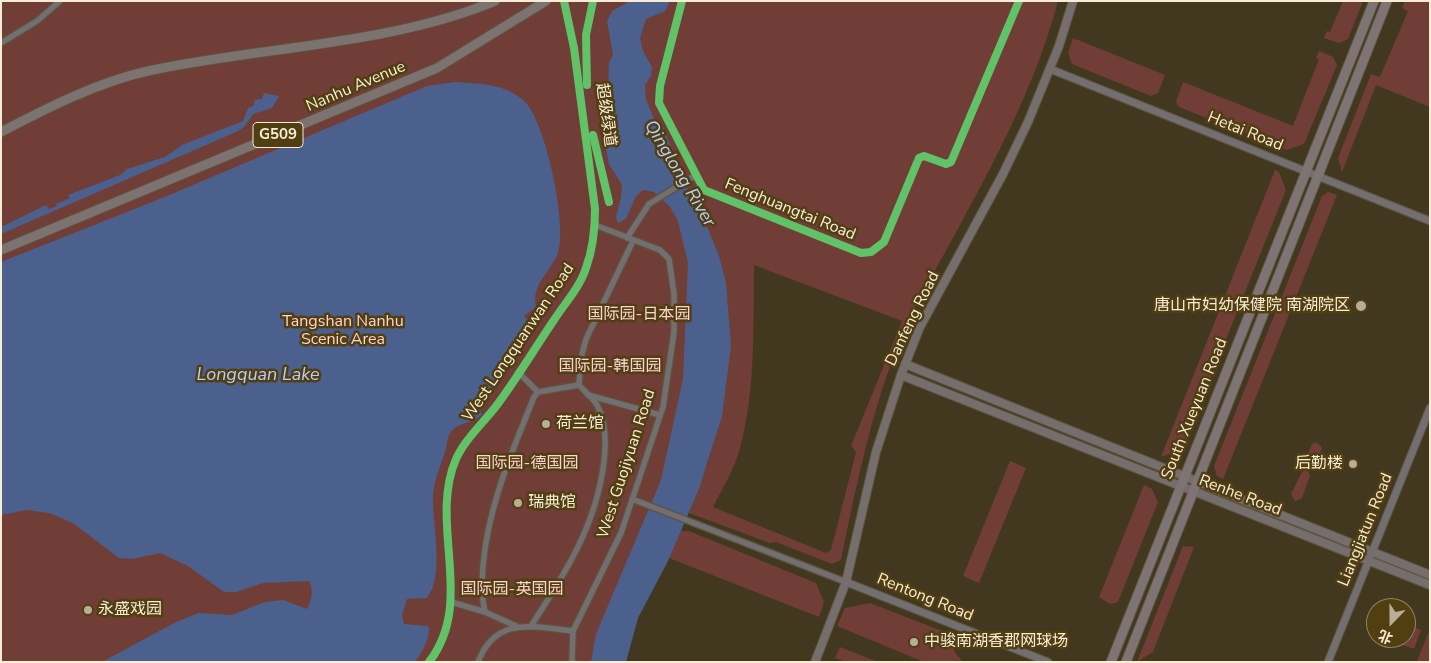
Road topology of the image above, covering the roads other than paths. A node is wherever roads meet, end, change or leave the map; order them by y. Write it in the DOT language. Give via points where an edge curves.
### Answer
graph roads {
  1 [pos="60,1"];
  2 [pos="494,1"];
  3 [pos="546,1"];
  4 [pos="564,1"];
  5 [pos="682,1"];
  6 [pos="1019,1"];
  7 [pos="1074,1"];
  8 [pos="1374,1"];
  9 [pos="1387,1"];
  10 [pos="1,43"];
  11 [pos="1050,69"];
  12 [pos="1,132"];
  13 [pos="1306,172"];
  14 [pos="696,175"];
  15 [pos="1318,176"];
  16 [pos="1430,221"];
  17 [pos="595,225"];
  18 [pos="630,240"];
  19 [pos="1,250"];
  20 [pos="905,364"];
  21 [pos="518,372"];
  22 [pos="901,375"];
  23 [pos="579,385"];
  24 [pos="538,392"];
  25 [pos="587,394"];
  26 [pos="1430,408"];
  27 [pos="660,415"];
  28 [pos="1185,476"];
  29 [pos="1198,481"];
  30 [pos="1179,486"];
  31 [pos="1193,492"];
  32 [pos="632,499"];
  33 [pos="1372,552"];
  34 [pos="1369,561"];
  35 [pos="1430,575"];
  36 [pos="846,582"];
  37 [pos="1430,586"];
  38 [pos="451,602"];
  39 [pos="485,612"];
  40 [pos="516,626"];
  41 [pos="531,626"];
  42 [pos="574,631"];
  43 [pos="429,662"];
  44 [pos="478,662"];
  45 [pos="572,662"];
  46 [pos="815,662"];
  47 [pos="1048,662"];
  48 [pos="1111,662"];
  49 [pos="1126,662"];
  50 [pos="1328,662"];
  1 -- 10 [label="street"];
  2 -- 12 [label="highway" via="438,20 385,32 147,71 102,86"];
  3 -- 19 [label="highway, Nanhu Avenue / G509" via="436,68"];
  4 -- 17 [label="street, West Longquanwan Road" via="574,48"];
  5 -- 14 [label="street, Fenghuangtai Road" via="660,86 659,103"];
  6 -- 14 [label="street, Fenghuangtai Road" via="951,162 946,164 924,156 918,158 884,242 871,252 861,253 704,190"];
  7 -- 11 [label="main road, Danfeng Road"];
  8 -- 13 [label="main road, South Xueyuan Road"];
  9 -- 15 [label="main road, South Xueyuan Road"];
  11 -- 13 [label="street, Hetai Road"];
  11 -- 20 [label="main road, Danfeng Road" via="1004,174 920,327"];
  13 -- 15 [label="street, Hetai Road"];
  13 -- 28 [label="main road, South Xueyuan Road"];
  14 -- 18 [label="street" via="657,198 643,211"];
  15 -- 16 [label="street, Hetai Road"];
  15 -- 29 [label="main road, South Xueyuan Road"];
  17 -- 18 [label="street, West Guojiyuan Road"];
  17 -- 21 [label="street, West Longquanwan Road" via="583,278"];
  18 -- 23 [label="street" via="586,338"];
  18 -- 27 [label="street, West Guojiyuan Road" via="660,250 671,264 674,332"];
  20 -- 22 [label="main road, Danfeng Road"];
  20 -- 28 [label="main road, Renhe Road"];
  21 -- 24 [label="street"];
  21 -- 38 [label="street, West Longquanwan Road" via="498,404 461,450 453,468 447,503"];
  22 -- 30 [label="main road, Renhe Road"];
  22 -- 36 [label="main road, Danfeng Road" via="876,452"];
  23 -- 24 [label="street"];
  23 -- 25 [label="street"];
  24 -- 39 [label="street" via="503,477 490,519 482,582"];
  25 -- 27 [label="street"];
  25 -- 41 [label="street" via="597,405 605,437 598,499 584,538"];
  26 -- 33 [label="street, Liangjiatun Road"];
  27 -- 32 [label="street, West Guojiyuan Road"];
  28 -- 29 [label="main road, Renhe Road"];
  28 -- 30 [label="main road, South Xueyuan Road"];
  29 -- 31 [label="main road, South Xueyuan Road"];
  29 -- 33 [label="main road, Renhe Road"];
  30 -- 31 [label="main road, Renhe Road"];
  30 -- 48 [label="main road, South Xueyuan Road"];
  31 -- 34 [label="main road, Renhe Road"];
  31 -- 49 [label="main road, South Xueyuan Road"];
  32 -- 36 [label="street"];
  32 -- 42 [label="street, West Guojiyuan Road" via="610,558"];
  33 -- 34 [label="street, Liangjiatun Road"];
  33 -- 35 [label="main road, Renhe Road"];
  34 -- 37 [label="main road, Renhe Road"];
  34 -- 50 [label="street, Liangjiatun Road"];
  36 -- 46 [label="main road, Danfeng Road"];
  36 -- 47 [label="street, Rentong Road"];
  38 -- 39 [label="street"];
  38 -- 43 [label="street, West Longquanwan Road" via="440,644"];
  39 -- 40 [label="street"];
  40 -- 41 [label="street"];
  40 -- 44 [label="street" via="494,636"];
  41 -- 42 [label="street"];
  42 -- 45 [label="street, West Guojiyuan Road"];
}
